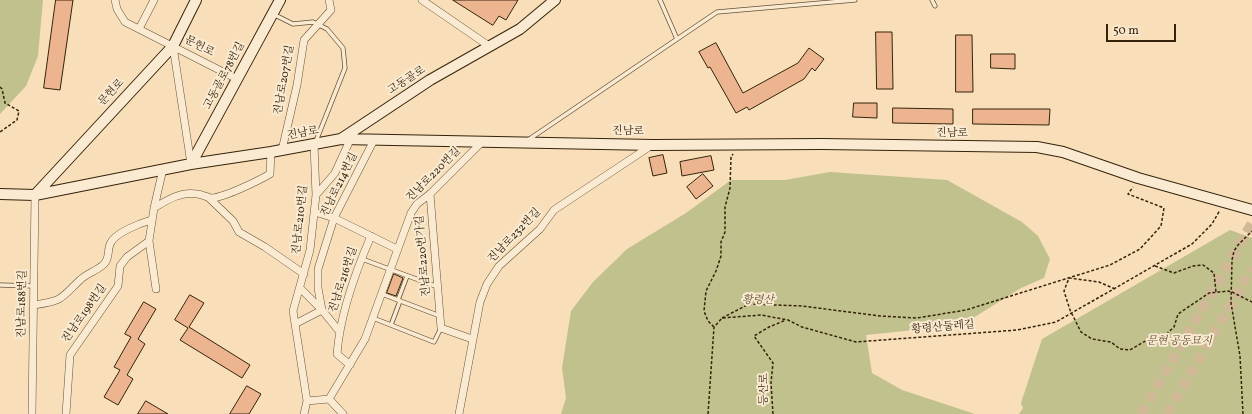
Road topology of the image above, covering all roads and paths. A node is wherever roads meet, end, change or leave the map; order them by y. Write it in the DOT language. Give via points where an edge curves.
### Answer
graph roads {
  1 [pos="115,0"];
  2 [pos="154,0"];
  3 [pos="196,0"];
  4 [pos="280,0"];
  5 [pos="329,0"];
  6 [pos="422,0"];
  7 [pos="555,0"];
  8 [pos="660,0"];
  9 [pos="855,0"];
  10 [pos="932,0"];
  11 [pos="936,6"];
  12 [pos="272,13"];
  13 [pos="319,25"];
  14 [pos="139,29"];
  15 [pos="677,39"];
  16 [pos="173,46"];
  17 [pos="489,46"];
  18 [pos="237,79"];
  19 [pos="0,87"];
  20 [pos="0,132"];
  21 [pos="346,140"];
  22 [pos="374,140"];
  23 [pos="482,142"];
  24 [pos="524,143"];
  25 [pos="314,144"];
  26 [pos="740,144"];
  27 [pos="652,145"];
  28 [pos="282,150"];
  29 [pos="270,152"];
  30 [pos="191,164"];
  31 [pos="163,169"];
  32 [pos="1138,178"];
  33 [pos="0,194"];
  34 [pos="430,194"];
  35 [pos="35,195"];
  36 [pos="316,195"];
  37 [pos="208,197"];
  38 [pos="1225,202"];
  39 [pos="154,208"];
  40 [pos="1252,210"];
  41 [pos="315,212"];
  42 [pos="334,218"];
  43 [pos="152,220"];
  44 [pos="1252,231"];
  45 [pos="371,236"];
  46 [pos="149,241"];
  47 [pos="397,249"];
  48 [pos="361,259"];
  49 [pos="1155,266"];
  50 [pos="390,269"];
  51 [pos="304,274"];
  52 [pos="407,276"];
  53 [pos="1069,278"];
  54 [pos="0,285"];
  55 [pos="34,286"];
  56 [pos="438,287"];
  57 [pos="300,288"];
  58 [pos="156,289"];
  59 [pos="1115,289"];
  60 [pos="1216,292"];
  61 [pos="1232,292"];
  62 [pos="381,294"];
  63 [pos="399,300"];
  64 [pos="1252,302"];
  65 [pos="34,305"];
  66 [pos="322,310"];
  67 [pos="1072,314"];
  68 [pos="440,316"];
  69 [pos="372,318"];
  70 [pos="722,318"];
  71 [pos="788,320"];
  72 [pos="295,324"];
  73 [pos="391,325"];
  74 [pos="714,327"];
  75 [pos="441,328"];
  76 [pos="339,331"];
  77 [pos="472,339"];
  78 [pos="350,365"];
  79 [pos="329,399"];
  80 [pos="307,401"];
  81 [pos="32,414"];
  82 [pos="66,414"];
  83 [pos="304,414"];
  84 [pos="343,414"];
  85 [pos="459,414"];
  86 [pos="708,414"];
  87 [pos="773,414"];
  88 [pos="1243,414"];
  1 -- 14 [label="street, 문헌로" via="117,9 126,22"];
  2 -- 14 [label="street"];
  3 -- 16 [label="main road, 문현로"];
  4 -- 12 [label="main road, 고동골로78번길"];
  5 -- 13 [label="street, 진남로207번길" via="331,10"];
  6 -- 17 [label="street"];
  7 -- 17 [label="main road, 고동골로" via="520,29"];
  8 -- 15 [label="lane"];
  9 -- 15 [label="lane" via="717,12"];
  10 -- 11 [label="lane"];
  12 -- 13 [label="lane" via="293,24 314,22"];
  12 -- 18 [label="main road, 고동골로78번길"];
  13 -- 25 [label="lane" via="327,29 343,48 345,68"];
  13 -- 28 [label="street, 진남로207번길" via="304,40"];
  14 -- 16 [label="street, 문헌로"];
  15 -- 24 [label="lane"];
  16 -- 18 [label="street, 문헌로"];
  16 -- 30 [label="street"];
  16 -- 35 [label="main road, 문현로"];
  17 -- 21 [label="main road, 고동골로" via="430,80"];
  18 -- 30 [label="main road, 고동골로78번길"];
  19 -- 20 [label="path" via="5,102 19,111 17,120"];
  21 -- 22 [label="main road, 진남로"];
  21 -- 25 [label="main road, 진남로"];
  21 -- 36 [label="street" via="335,173"];
  22 -- 23 [label="main road, 진남로"];
  22 -- 42 [label="street, 진남로214번길"];
  23 -- 24 [label="main road, 진남로"];
  23 -- 34 [label="street, 진남로220번길"];
  24 -- 27 [label="main road, 진남로"];
  25 -- 28 [label="main road, 진남로"];
  25 -- 36 [label="street, 진남로210번길"];
  26 -- 27 [label="main road, 진남로"];
  26 -- 32 [label="main road, 진남로" via="1037,147 1063,152"];
  26 -- 74 [label="path" via="731,157 730,188 725,207 725,232 721,242 721,256 706,291 704,311"];
  27 -- 77 [label="street, 진남로232번길" via="554,210 540,229 499,266 487,284 480,302"];
  28 -- 29 [label="main road, 진남로"];
  29 -- 30 [label="main road, 진남로"];
  29 -- 37 [label="street" via="270,174 250,185 212,198"];
  30 -- 31 [label="main road, 진남로"];
  31 -- 35 [label="main road, 진남로"];
  31 -- 39 [label="street"];
  32 -- 38 [label="main road, 진남로"];
  32 -- 53 [label="path" via="1128,194 1164,208 1161,226 1140,249 1110,265"];
  33 -- 35 [label="main road, 진남로"];
  34 -- 47 [label="street, 진남로220번길" via="417,204 411,213"];
  34 -- 56 [label="street, 진남로220번가길"];
  35 -- 55 [label="street, 진남로188번길"];
  36 -- 41 [label="street, 진남로210번길"];
  37 -- 39 [label="street" via="183,194 168,199"];
  37 -- 51 [label="street" via="233,221 239,232"];
  38 -- 40 [label="main road, 진남로"];
  38 -- 49 [label="path, 황령산둘레길" via="1212,224 1192,244"];
  39 -- 43 [label="street"];
  41 -- 42 [label="street"];
  41 -- 51 [label="street, 진남로210번길"];
  42 -- 45 [label="street"];
  42 -- 66 [label="street, 진남로214번길" via="318,269"];
  43 -- 46 [label="street"];
  43 -- 65 [label="street, 진남로198번길" via="126,230 115,239 110,244 109,255 104,264 81,279 72,290 56,302"];
  44 -- 61 [label="path" via="1234,251"];
  45 -- 47 [label="street"];
  45 -- 48 [label="street, 진남로216번길"];
  46 -- 58 [label="street"];
  46 -- 82 [label="street, 진남로198번길" via="127,256 120,266 118,286 70,355"];
  47 -- 50 [label="street, 진남로220번길"];
  48 -- 50 [label="lane"];
  48 -- 76 [label="street, 진남로216번길"];
  49 -- 59 [label="path, 황령산둘레길"];
  49 -- 60 [label="path" via="1174,273 1193,266 1203,266 1214,272"];
  50 -- 52 [label="lane"];
  50 -- 62 [label="street, 진남로220번길"];
  51 -- 57 [label="street, 진남로210번길"];
  52 -- 56 [label="lane"];
  52 -- 63 [label="lane"];
  53 -- 59 [label="path" via="1099,282"];
  53 -- 67 [label="path" via="1064,291"];
  53 -- 70 [label="path" via="966,310 917,318 802,306 749,304"];
  54 -- 55 [label="lane"];
  55 -- 65 [label="street, 진남로188번길"];
  56 -- 68 [label="street, 진남로220번가길"];
  57 -- 66 [label="street"];
  57 -- 72 [label="street, 진남로210번길" via="293,311"];
  59 -- 67 [label="path, 황령산둘레길"];
  60 -- 61 [label="path"];
  60 -- 67 [label="path" via="1209,293 1178,314 1174,327 1164,336 1147,340 1130,350 1120,349 1111,342 1092,339 1081,332"];
  61 -- 64 [label="path"];
  61 -- 88 [label="path" via="1231,303 1240,356"];
  62 -- 63 [label="lane"];
  62 -- 69 [label="street, 진남로220번길"];
  63 -- 68 [label="lane, 진남로220번가길"];
  63 -- 73 [label="lane"];
  65 -- 81 [label="street, 진남로188번길"];
  66 -- 72 [label="street"];
  66 -- 76 [label="street"];
  67 -- 71 [label="path, 황령산둘레길" via="1056,322 1017,330 898,340 886,338 874,342 856,342 802,328"];
  68 -- 75 [label="street, 진남로220번가길"];
  69 -- 73 [label="lane"];
  69 -- 78 [label="street, 진남로220번길" via="365,339"];
  70 -- 71 [label="path, 황령산둘레길" via="761,316"];
  70 -- 74 [label="path"];
  71 -- 87 [label="path, 등산로" via="754,336 773,363"];
  72 -- 80 [label="street, 진남로210번길"];
  73 -- 75 [label="lane" via="434,342"];
  74 -- 86 [label="path"];
  75 -- 77 [label="street"];
  76 -- 78 [label="street, 진남로216번길" via="337,354"];
  77 -- 85 [label="street, 진남로232번길"];
  78 -- 79 [label="street, 진남로220번길"];
  79 -- 80 [label="street"];
  79 -- 84 [label="street"];
  80 -- 83 [label="street, 진남로210번길"];
}
